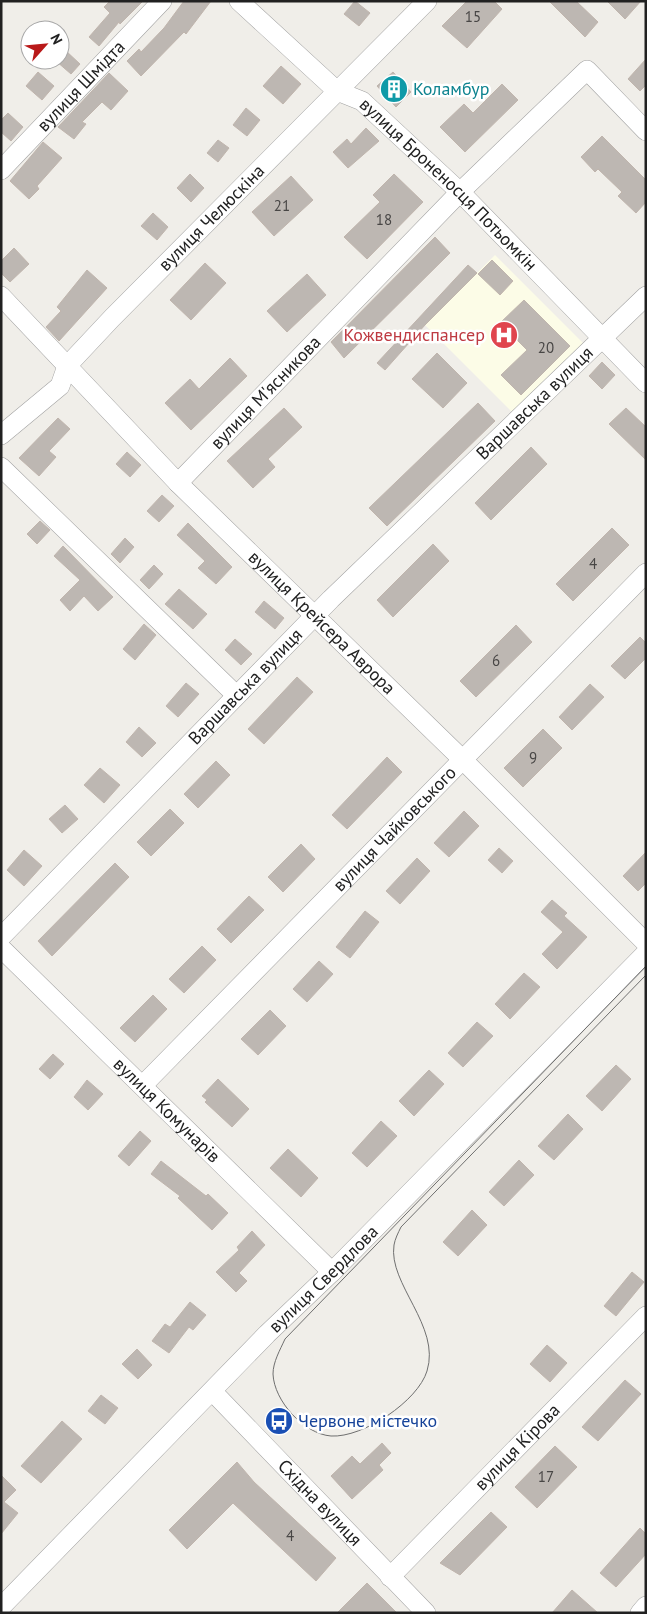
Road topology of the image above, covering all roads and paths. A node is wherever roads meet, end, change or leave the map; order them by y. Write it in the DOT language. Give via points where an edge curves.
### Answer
graph roads {
  1 [pos="162,1"];
  2 [pos="239,1"];
  3 [pos="428,1"];
  4 [pos="337,90"];
  5 [pos="646,131"];
  6 [pos="1,170"];
  7 [pos="460,192"];
  8 [pos="1,296"];
  9 [pos="646,296"];
  10 [pos="603,339"];
  11 [pos="67,366"];
  12 [pos="646,383"];
  13 [pos="1,435"];
  14 [pos="1,467"];
  15 [pos="178,483"];
  16 [pos="646,573"];
  17 [pos="314,616"];
  18 [pos="236,695"];
  19 [pos="463,760"];
  20 [pos="1,937"];
  21 [pos="646,943"];
  22 [pos="1,948"];
  23 [pos="646,953"];
  24 [pos="143,1085"];
  25 [pos="332,1272"];
  26 [pos="646,1316"];
  27 [pos="213,1392"];
  28 [pos="390,1577"];
  29 [pos="646,1606"];
  30 [pos="1,1607"];
  31 [pos="426,1613"];
  32 [pos="640,1613"];
  1 -- 6 [label="street, вулиця Шмідта"];
  2 -- 4 [label="street, вулиця Броненосця Потьомкін"];
  3 -- 4 [label="street, вулиця Челюскіна"];
  4 -- 7 [label="street, вулиця Броненосця Потьомкін" via="362,101"];
  4 -- 11 [label="street, вулиця Челюскіна"];
  5 -- 7 [label="street, вулиця М'ясникова" via="587,70"];
  7 -- 10 [label="street, вулиця Броненосця Потьомкін"];
  7 -- 15 [label="street, вулиця М'ясникова"];
  8 -- 11 [label="street, вулиця Крейсера Аврора"];
  9 -- 10 [label="street, Варшавська вулиця"];
  10 -- 12 [label="street, вулиця Броненосця Потьомкін"];
  10 -- 17 [label="street, Варшавська вулиця"];
  11 -- 13 [label="street, вулиця Челюскіна" via="60,386"];
  11 -- 15 [label="street, вулиця Крейсера Аврора"];
  14 -- 18 [label="street"];
  15 -- 17 [label="street, вулиця Крейсера Аврора"];
  16 -- 19 [label="street, вулиця Чайковського"];
  17 -- 18 [label="street, Варшавська вулиця"];
  17 -- 19 [label="street, вулиця Крейсера Аврора"];
  18 -- 20 [label="street, Варшавська вулиця"];
  19 -- 21 [label="street, вулиця Крейсера Аврора"];
  19 -- 24 [label="street, вулиця Чайковського"];
  22 -- 24 [label="street, вулиця Комунарів"];
  23 -- 25 [label="street, вулиця Свердлова"];
  24 -- 25 [label="street, вулиця Комунарів"];
  25 -- 27 [label="street, вулиця Свердлова"];
  26 -- 28 [label="street, вулиця Кірова"];
  27 -- 28 [label="street, Східна вулиця"];
  27 -- 30 [label="street, вулиця Свердлова"];
  28 -- 31 [label="street, Східна вулиця"];
  29 -- 32 [label="street"];
}
